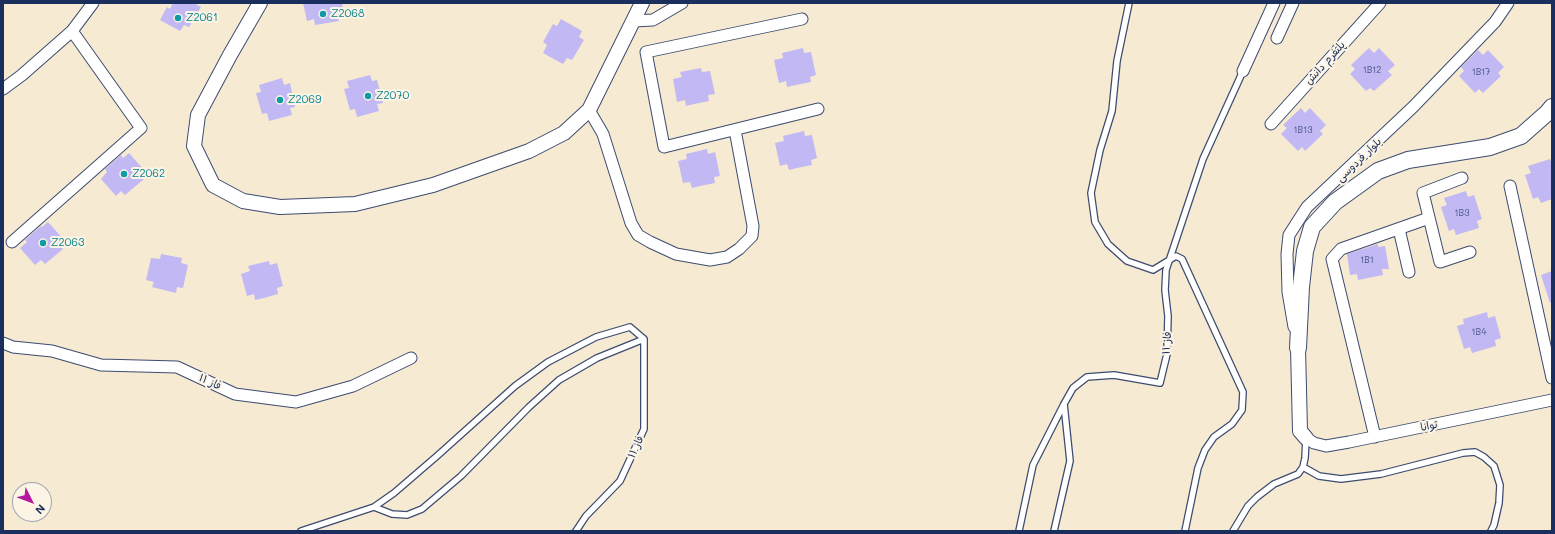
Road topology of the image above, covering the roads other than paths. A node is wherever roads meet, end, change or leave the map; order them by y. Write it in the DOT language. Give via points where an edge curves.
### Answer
graph roads {
  1 [pos="93,3"];
  2 [pos="260,3"];
  3 [pos="642,3"];
  4 [pos="682,3"];
  5 [pos="1129,3"];
  6 [pos="1274,3"];
  7 [pos="1293,3"];
  8 [pos="1380,3"];
  9 [pos="1508,3"];
  10 [pos="802,19"];
  11 [pos="633,21"];
  12 [pos="72,31"];
  13 [pos="1277,38"];
  14 [pos="1243,71"];
  15 [pos="3,89"];
  16 [pos="1552,107"];
  17 [pos="818,109"];
  18 [pos="589,110"];
  19 [pos="1271,124"];
  20 [pos="735,130"];
  21 [pos="1462,178"];
  22 [pos="1510,186"];
  23 [pos="1429,218"];
  24 [pos="1399,229"];
  25 [pos="12,242"];
  26 [pos="1470,252"];
  27 [pos="1169,261"];
  28 [pos="1410,272"];
  29 [pos="644,339"];
  30 [pos="3,343"];
  31 [pos="1298,348"];
  32 [pos="411,358"];
  33 [pos="1552,378"];
  34 [pos="1552,400"];
  35 [pos="1064,404"];
  36 [pos="1375,437"];
  37 [pos="1306,438"];
  38 [pos="1303,467"];
  39 [pos="374,507"];
  40 [pos="301,531"];
  41 [pos="576,531"];
  42 [pos="1019,531"];
  43 [pos="1054,531"];
  44 [pos="1185,531"];
  45 [pos="1233,531"];
  46 [pos="1491,531"];
  1 -- 12 [label="street"];
  2 -- 18 [label="street" via="198,115 194,146 213,185 243,202 280,207 355,204 433,185 529,151 564,133"];
  3 -- 11 [label="street"];
  4 -- 11 [label="street" via="653,20"];
  5 -- 27 [label="lane" via="1116,61 1112,111 1091,193 1095,222 1108,244 1127,261 1153,270"];
  6 -- 14 [label="street"];
  7 -- 13 [label="street"];
  8 -- 19 [label="street, پلتفرم دانش"];
  9 -- 31 [label="street, بلوار فردوسی" via="1495,22 1418,102 1307,207 1289,235 1288,292"];
  10 -- 20 [label="street" via="646,52 664,147"];
  11 -- 18 [label="street"];
  12 -- 15 [label="street"];
  12 -- 25 [label="street" via="141,128"];
  14 -- 27 [label="lane, فاز ۱۱" via="1203,159"];
  16 -- 31 [label="main road, بلوار فردوسی" via="1521,136 1490,147 1408,160 1378,171 1335,202 1312,227 1305,251"];
  17 -- 20 [label="street"];
  18 -- 20 [label="street" via="604,134 631,223 638,235 676,254 710,260 727,257 752,236 753,226"];
  21 -- 23 [label="street" via="1423,193"];
  22 -- 33 [label="street"];
  23 -- 24 [label="street"];
  23 -- 26 [label="street" via="1440,262"];
  24 -- 28 [label="street"];
  24 -- 36 [label="street" via="1341,249 1332,259"];
  27 -- 35 [label="lane, فاز ۱۱" via="1165,290 1168,316 1167,354 1160,383 1114,375 1087,376 1073,388"];
  27 -- 44 [label="lane" via="1176,256 1182,259 1243,392 1242,410 1232,424 1214,437 1204,450"];
  29 -- 39 [label="lane" via="597,358 559,380 528,407 461,476 422,509 407,515 392,514"];
  29 -- 39 [label="lane" via="630,327 596,337 548,362 515,386 394,494"];
  29 -- 41 [label="lane, فاز ۱۱" via="644,429 620,481 586,516"];
  30 -- 32 [label="street, فاز ۱۱" via="101,365 177,367 235,394 296,402 353,386"];
  31 -- 37 [label="street, بلوار فردوسی" via="1300,431"];
  34 -- 36 [label="street, توانا"];
  35 -- 42 [label="lane, فاز ۱۱" via="1033,465"];
  35 -- 43 [label="lane" via="1070,461"];
  36 -- 37 [label="street, توانا" via="1326,446"];
  37 -- 38 [label="lane"];
  38 -- 45 [label="lane" via="1298,474 1274,484 1257,497 1248,506"];
  38 -- 46 [label="lane" via="1319,476 1341,479 1381,474 1475,452 1494,466 1500,485 1499,502"];
  39 -- 40 [label="lane"];
}
